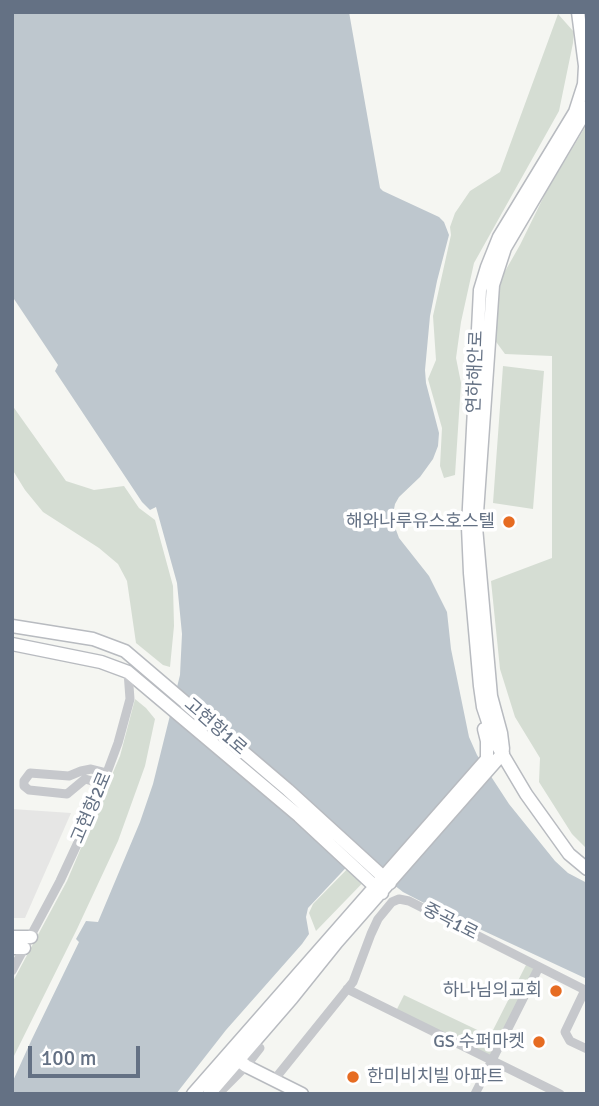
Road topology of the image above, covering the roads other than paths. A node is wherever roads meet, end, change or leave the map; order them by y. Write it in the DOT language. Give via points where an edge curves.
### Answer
graph roads {
  1 [pos="578,12"];
  2 [pos="587,107"];
  3 [pos="12,626"];
  4 [pos="12,644"];
  5 [pos="128,673"];
  6 [pos="483,707"];
  7 [pos="503,753"];
  8 [pos="107,773"];
  9 [pos="103,784"];
  10 [pos="587,869"];
  11 [pos="383,885"];
  12 [pos="12,937"];
  13 [pos="22,945"];
  14 [pos="539,967"];
  15 [pos="12,971"];
  16 [pos="347,989"];
  17 [pos="586,991"];
  18 [pos="260,1048"];
  19 [pos="587,1049"];
  20 [pos="237,1059"];
  21 [pos="492,1061"];
  22 [pos="274,1080"];
  23 [pos="285,1090"];
  24 [pos="194,1094"];
  25 [pos="209,1094"];
  26 [pos="218,1094"];
  27 [pos="302,1094"];
  28 [pos="475,1094"];
  29 [pos="560,1094"];
  1 -- 6 [label="street, 연하해안로" via="586,66 575,112 499,237 480,290 468,527"];
  2 -- 7 [label="street, 연하해안로" via="505,248 492,285 476,527 491,696"];
  3 -- 11 [label="street, 고현항1로" via="93,639 125,651 288,790"];
  4 -- 5 [label="street, 고현항1로" via="101,662"];
  5 -- 8 [label="street, 고현항2로" via="130,699"];
  5 -- 11 [label="street, 고현항1로"];
  6 -- 7 [label="street, 연하해안로"];
  6 -- 11 [label="street" via="488,757"];
  7 -- 10 [label="street, 연하해안로" via="569,854"];
  7 -- 11 [label="street"];
  8 -- 9 [label="street, 고현항2로"];
  8 -- 9 [label="street" via="91,769 69,776 30,773 24,781 29,790 67,794 85,779"];
  9 -- 13 [label="street, 고현항2로" via="60,881"];
  11 -- 20 [label="street"];
  12 -- 13 [label="street"];
  13 -- 15 [label="street, 고현항2로"];
  14 -- 16 [label="street, 중곡1로" via="399,899 378,919"];
  14 -- 17 [label="street, 중곡1로"];
  14 -- 21 [label="street"];
  16 -- 21 [label="street"];
  16 -- 22 [label="street, 중곡1로"];
  17 -- 19 [label="street" via="565,1032 570,1041"];
  18 -- 20 [label="street"];
  20 -- 22 [label="street"];
  20 -- 24 [label="street"];
  20 -- 25 [label="street"];
  20 -- 26 [label="street"];
  21 -- 28 [label="street"];
  21 -- 29 [label="street"];
  22 -- 23 [label="street"];
  23 -- 27 [label="street"];
}
